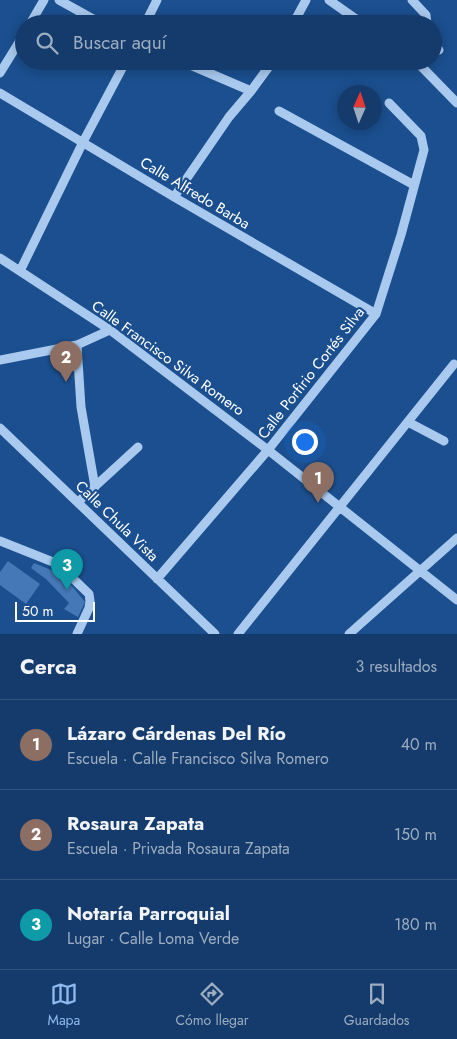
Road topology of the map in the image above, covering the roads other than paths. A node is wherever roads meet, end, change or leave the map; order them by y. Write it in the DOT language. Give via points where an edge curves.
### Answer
graph roads {
  1 [pos="44,0"];
  2 [pos="59,0"];
  3 [pos="157,0"];
  4 [pos="306,0"];
  5 [pos="329,0"];
  6 [pos="412,0"];
  7 [pos="35,15"];
  8 [pos="86,15"];
  9 [pos="150,15"];
  10 [pos="298,15"];
  11 [pos="350,15"];
  12 [pos="426,15"];
  13 [pos="15,49"];
  14 [pos="121,70"];
  15 [pos="202,70"];
  16 [pos="267,70"];
  17 [pos="425,70"];
  18 [pos="0,73"];
  19 [pos="252,91"];
  20 [pos="0,93"];
  21 [pos="388,103"];
  22 [pos="457,103"];
  23 [pos="279,111"];
  24 [pos="83,142"];
  25 [pos="414,185"];
  26 [pos="174,198"];
  27 [pos="0,258"];
  28 [pos="20,271"];
  29 [pos="376,314"];
  30 [pos="110,330"];
  31 [pos="77,346"];
  32 [pos="0,360"];
  33 [pos="454,364"];
  34 [pos="408,422"];
  35 [pos="0,428"];
  36 [pos="444,441"];
  37 [pos="138,447"];
  38 [pos="268,450"];
  39 [pos="95,487"];
  40 [pos="78,502"];
  41 [pos="340,507"];
  42 [pos="457,538"];
  43 [pos="0,542"];
  44 [pos="420,571"];
  45 [pos="158,579"];
  46 [pos="457,600"];
  47 [pos="77,634"];
  48 [pos="215,634"];
  49 [pos="238,634"];
  50 [pos="349,634"];
  1 -- 7 [label="street"];
  2 -- 8 [label="street"];
  3 -- 9 [label="street"];
  4 -- 10 [label="street"];
  5 -- 11 [label="street"];
  6 -- 12 [label="street"];
  13 -- 18 [label="street"];
  14 -- 24 [label="street"];
  15 -- 19 [label="street"];
  16 -- 19 [label="street"];
  17 -- 22 [label="street"];
  19 -- 26 [label="street" via="229,117"];
  20 -- 24 [label="street, Calle Alfredo Barba"];
  21 -- 25 [label="street, Calle Porfirio Cortés Silva" via="421,136 424,150"];
  23 -- 25 [label="street"];
  24 -- 26 [label="street, Calle Alfredo Barba"];
  24 -- 28 [label="street"];
  25 -- 29 [label="street, Calle Porfirio Cortés Silva"];
  26 -- 29 [label="street, Calle Alfredo Barba"];
  27 -- 28 [label="street, Calle Francisco Silva Romero"];
  28 -- 30 [label="street, Calle Francisco Silva Romero"];
  29 -- 38 [label="street, Calle Porfirio Cortés Silva"];
  30 -- 31 [label="street"];
  30 -- 38 [label="street, Calle Francisco Silva Romero"];
  31 -- 32 [label="street"];
  31 -- 39 [label="street" via="81,407"];
  33 -- 34 [label="street"];
  34 -- 36 [label="street"];
  34 -- 41 [label="street"];
  35 -- 40 [label="street, Calle Chula Vista"];
  37 -- 39 [label="street"];
  38 -- 41 [label="street, Calle Francisco Silva Romero"];
  38 -- 45 [label="street, Calle Porfirio Cortés Silva"];
  39 -- 40 [label="street"];
  40 -- 45 [label="street, Calle Chula Vista"];
  41 -- 44 [label="street, Calle Francisco Silva Romero"];
  41 -- 49 [label="street"];
  42 -- 44 [label="street"];
  43 -- 47 [label="street" via="58,564 89,594 88,608"];
  44 -- 46 [label="street, Calle Francisco Silva Romero"];
  44 -- 50 [label="street"];
  45 -- 48 [label="street, Calle Chula Vista"];
}
